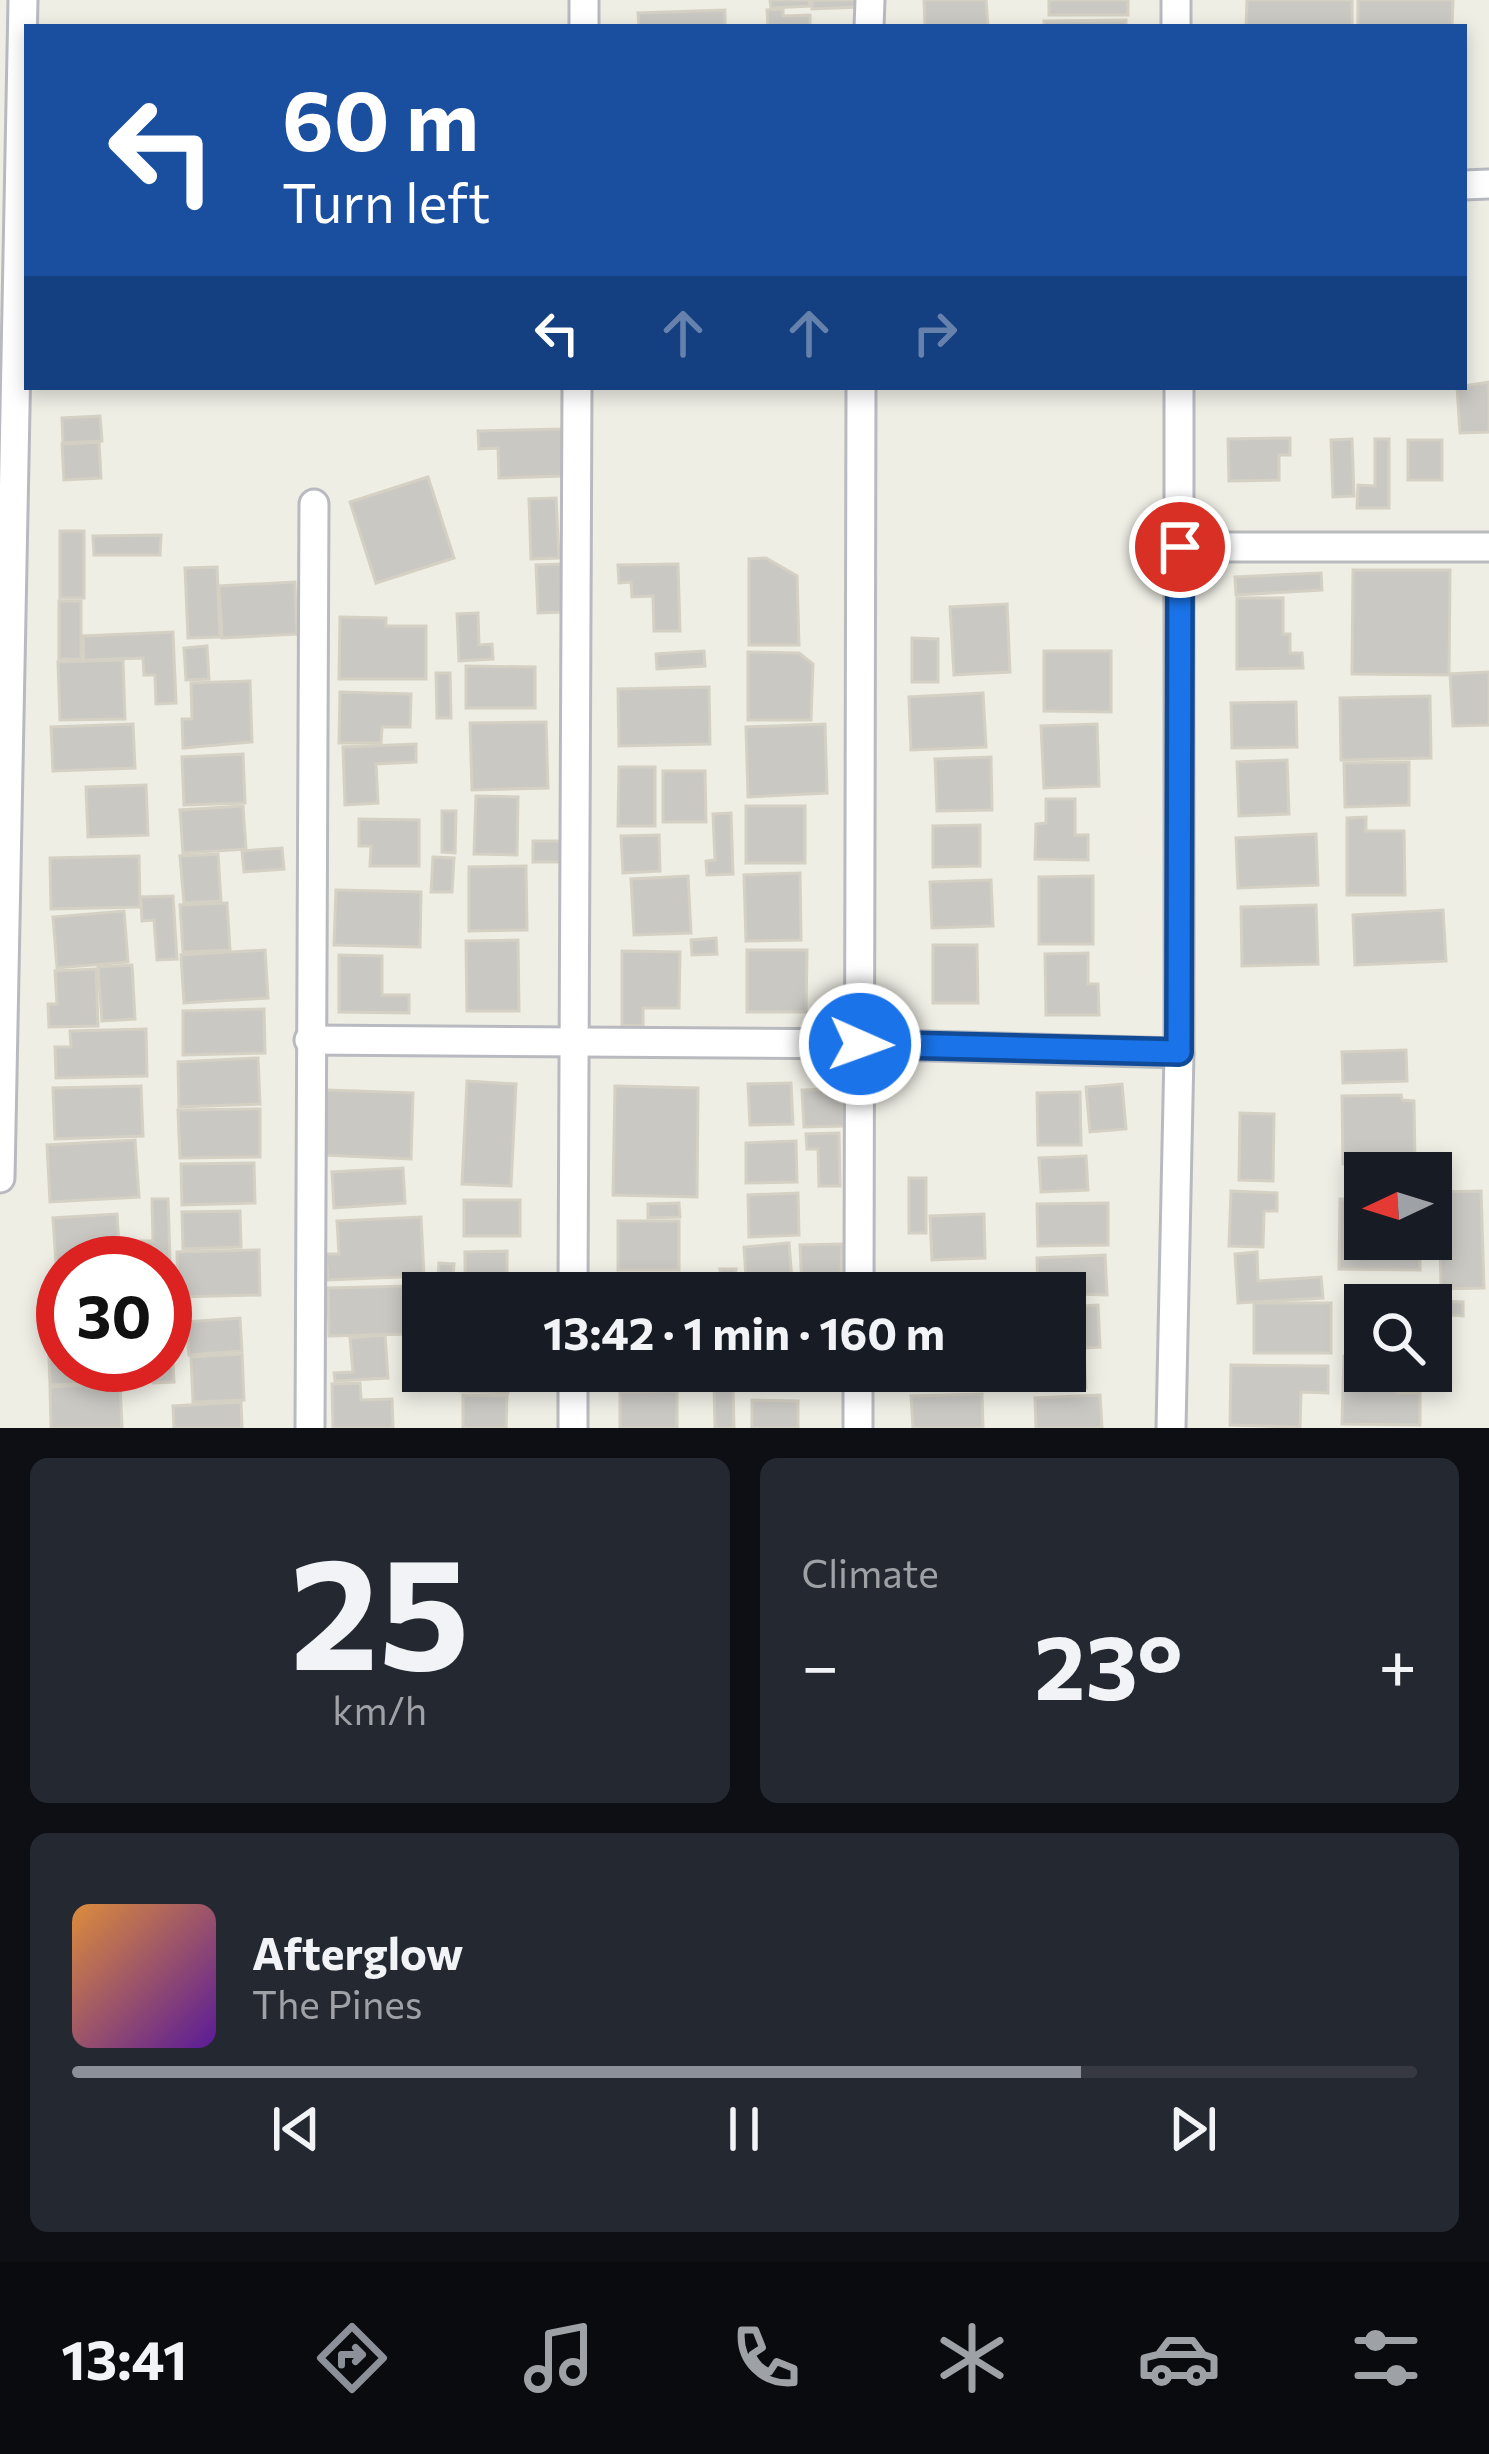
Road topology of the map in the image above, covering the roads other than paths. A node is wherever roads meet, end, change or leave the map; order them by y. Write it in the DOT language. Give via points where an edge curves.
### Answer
graph roads {
  1 [pos="23,0"];
  2 [pos="578,390"];
  3 [pos="861,390"];
  4 [pos="1179,390"];
  5 [pos="314,504"];
  6 [pos="1227,547"];
  7 [pos="1489,547"];
  8 [pos="309,1040"];
  9 [pos="572,1042"];
  10 [pos="860,1044"];
  11 [pos="1179,1052"];
  12 [pos="0,1178"];
  13 [pos="573,1272"];
  14 [pos="859,1272"];
  15 [pos="573,1392"];
  16 [pos="858,1392"];
  17 [pos="310,1428"];
  18 [pos="573,1428"];
  19 [pos="858,1428"];
  20 [pos="1171,1428"];
  1 -- 12 [label="street"];
  2 -- 9 [label="street"];
  3 -- 10 [label="street"];
  4 -- 11 [label="street"];
  5 -- 8 [label="street"];
  6 -- 7 [label="street"];
  8 -- 9 [label="street"];
  8 -- 17 [label="street"];
  9 -- 10 [label="street"];
  9 -- 13 [label="street"];
  10 -- 11 [label="street"];
  10 -- 14 [label="street"];
  11 -- 20 [label="street"];
  15 -- 18 [label="street"];
  16 -- 19 [label="street"];
}
